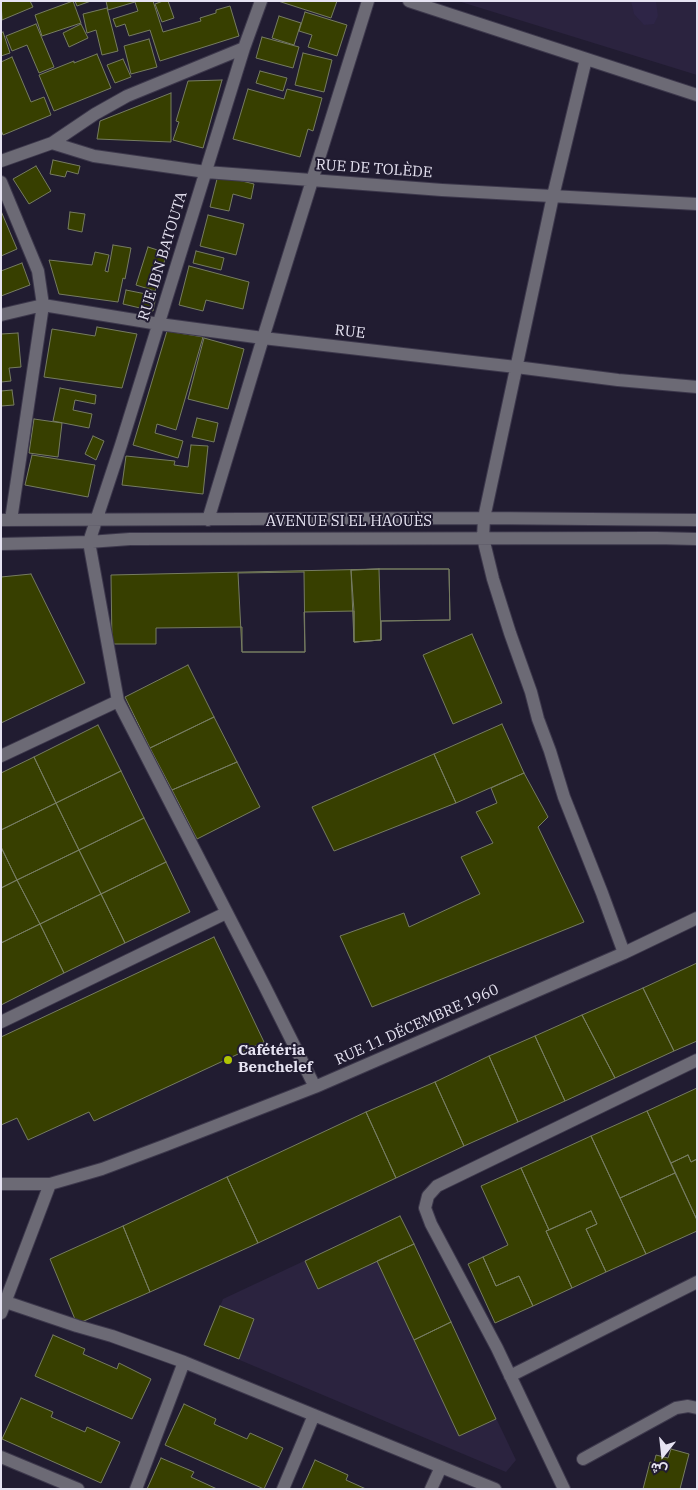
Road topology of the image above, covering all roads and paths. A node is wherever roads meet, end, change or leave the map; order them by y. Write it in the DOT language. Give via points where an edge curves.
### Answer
graph roads {
  1 [pos="261,1"];
  2 [pos="368,1"];
  3 [pos="409,1"];
  4 [pos="244,48"];
  5 [pos="586,59"];
  6 [pos="697,95"];
  7 [pos="52,143"];
  8 [pos="1,161"];
  9 [pos="206,172"];
  10 [pos="312,181"];
  11 [pos="1,182"];
  12 [pos="553,196"];
  13 [pos="697,204"];
  14 [pos="43,305"];
  15 [pos="1,315"];
  16 [pos="158,324"];
  17 [pos="263,338"];
  18 [pos="516,366"];
  19 [pos="697,387"];
  20 [pos="484,518"];
  21 [pos="6,520"];
  22 [pos="208,520"];
  23 [pos="697,520"];
  24 [pos="96,521"];
  25 [pos="483,538"];
  26 [pos="697,539"];
  27 [pos="89,542"];
  28 [pos="1,544"];
  29 [pos="118,701"];
  30 [pos="1,756"];
  31 [pos="226,913"];
  32 [pos="697,918"];
  33 [pos="624,953"];
  34 [pos="1,1022"];
  35 [pos="697,1060"];
  36 [pos="315,1087"];
  37 [pos="1,1184"];
  38 [pos="50,1184"];
  39 [pos="697,1282"];
  40 [pos="4,1307"];
  41 [pos="184,1362"];
  42 [pos="510,1376"];
  43 [pos="697,1408"];
  44 [pos="314,1415"];
  45 [pos="1,1457"];
  46 [pos="583,1459"];
  47 [pos="441,1467"];
  48 [pos="57,1485"];
  49 [pos="78,1489"];
  50 [pos="136,1489"];
  51 [pos="283,1489"];
  52 [pos="431,1489"];
  53 [pos="495,1489"];
  54 [pos="564,1489"];
  1 -- 4 [label="street, RUE IBN BATOUTA"];
  2 -- 10 [label="street"];
  3 -- 5 [label="street"];
  4 -- 7 [label="street" via="128,96 94,114"];
  4 -- 9 [label="street, RUE IBN BATOUTA"];
  5 -- 6 [label="street"];
  5 -- 12 [label="street"];
  7 -- 8 [label="street"];
  7 -- 9 [label="street, RUE DE TOLÈDE" via="94,156"];
  9 -- 10 [label="street, RUE DE TOLÈDE"];
  9 -- 16 [label="street, RUE IBN BATOUTA"];
  10 -- 12 [label="street, RUE DE TOLÈDE"];
  10 -- 17 [label="street"];
  11 -- 14 [label="street" via="38,271"];
  12 -- 13 [label="street, RUE DE TOLÈDE"];
  12 -- 18 [label="street"];
  14 -- 15 [label="street, RUE"];
  14 -- 16 [label="street, RUE"];
  14 -- 21 [label="street"];
  16 -- 17 [label="street, RUE"];
  16 -- 24 [label="street, RUE IBN BATOUTA"];
  17 -- 18 [label="street, RUE"];
  17 -- 22 [label="street"];
  18 -- 19 [label="street, RUE"];
  18 -- 20 [label="street"];
  20 -- 22 [label="street, AVENUE SI EL HAOUÈS"];
  20 -- 23 [label="street, AVENUE SI EL HAOUÈS"];
  20 -- 25 [label="street"];
  21 -- 24 [label="street, AVENUE SI EL HAOUÈS"];
  22 -- 24 [label="street, AVENUE SI EL HAOUÈS"];
  24 -- 27 [label="street, RUE IBN BATOUTA"];
  25 -- 26 [label="street, AVENUE SI EL HAOUÈS"];
  25 -- 27 [label="street, AVENUE SI EL HAOUÈS" via="130,539"];
  25 -- 33 [label="street" via="507,624 564,797"];
  27 -- 28 [label="street, AVENUE SI EL HAOUÈS"];
  27 -- 29 [label="street"];
  29 -- 30 [label="street"];
  29 -- 31 [label="street"];
  31 -- 34 [label="street"];
  31 -- 36 [label="street"];
  32 -- 33 [label="street, RUE 11 DÉCEMBRE 1960"];
  33 -- 36 [label="street, RUE 11 DÉCEMBRE 1960"];
  35 -- 42 [label="street" via="452,1178 437,1186 428,1196 425,1208 431,1224"];
  36 -- 38 [label="street, RUE 11 DÉCEMBRE 1960" via="102,1169"];
  37 -- 38 [label="street, RUE 11 DÉCEMBRE 1960"];
  38 -- 40 [label="street"];
  39 -- 42 [label="street"];
  40 -- 41 [label="street" via="112,1336"];
  41 -- 44 [label="street"];
  41 -- 50 [label="street"];
  42 -- 54 [label="street"];
  43 -- 46 [label="street" via="676,1408"];
  44 -- 47 [label="street"];
  44 -- 51 [label="street"];
  45 -- 48 [label="street"];
  47 -- 52 [label="street"];
  47 -- 53 [label="street"];
  48 -- 49 [label="street"];
}
